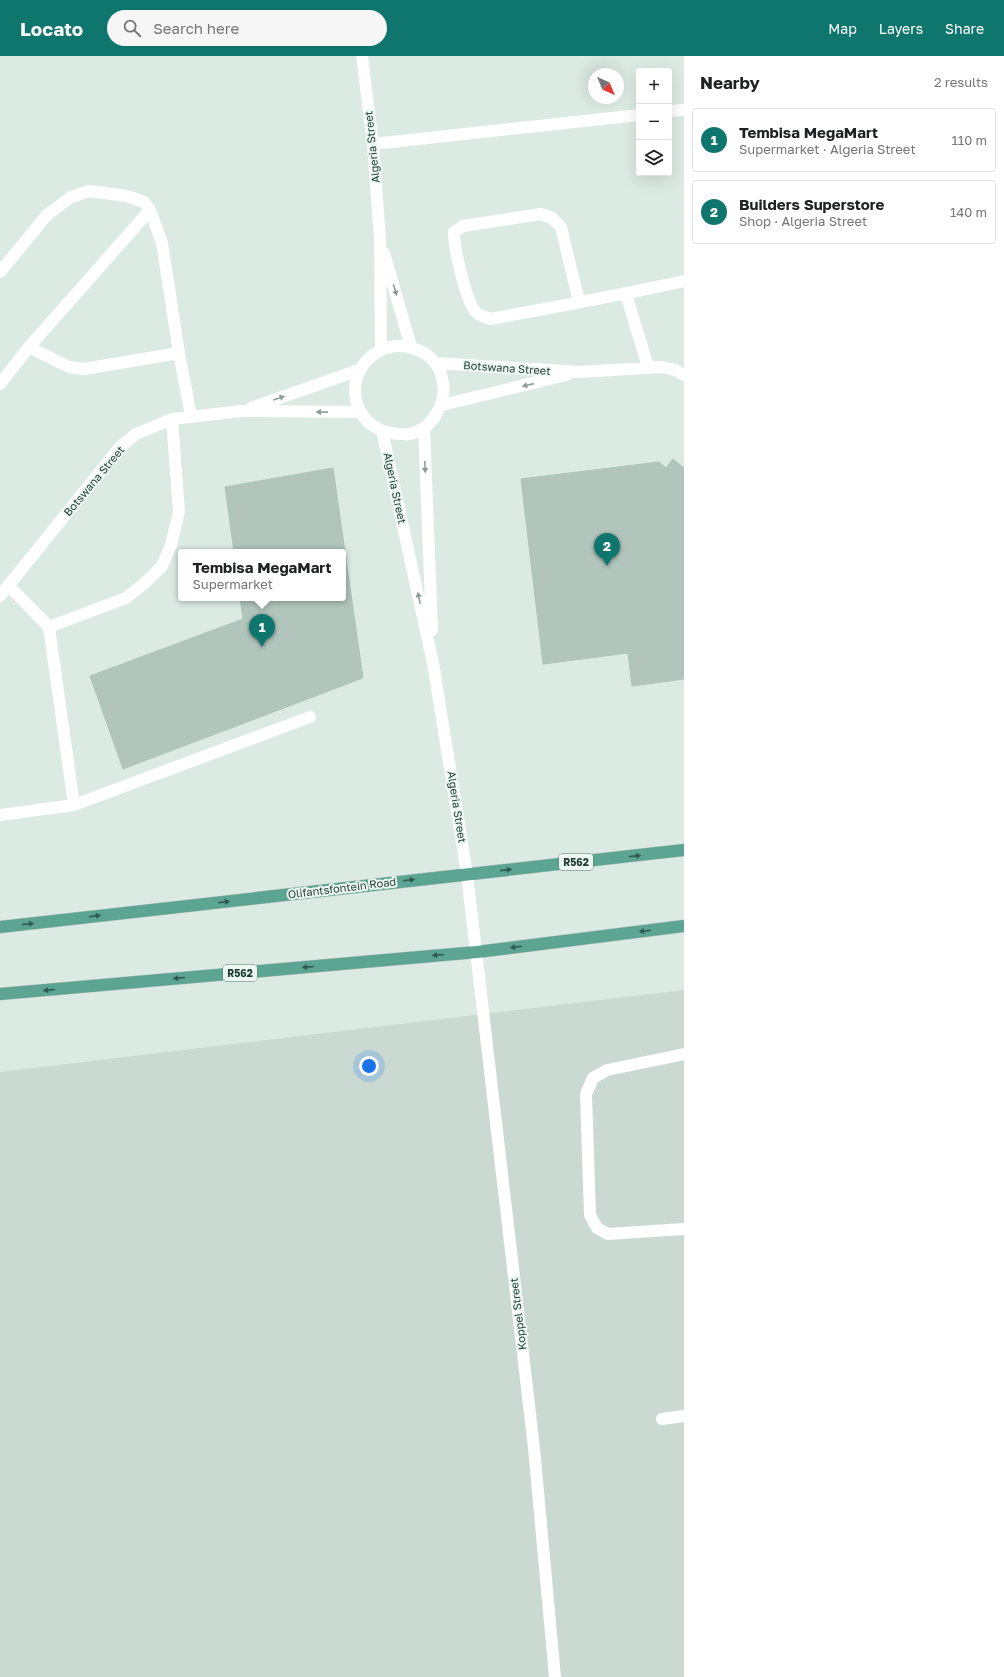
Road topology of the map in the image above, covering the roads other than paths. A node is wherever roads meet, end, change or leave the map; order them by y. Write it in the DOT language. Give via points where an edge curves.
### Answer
graph roads {
  1 [pos="362,56"];
  2 [pos="684,110"];
  3 [pos="672,111"];
  4 [pos="636,115"];
  5 [pos="373,144"];
  6 [pos="150,210"];
  7 [pos="380,239"];
  8 [pos="0,272"];
  9 [pos="684,281"];
  10 [pos="626,294"];
  11 [pos="579,302"];
  12 [pos="29,347"];
  13 [pos="411,347"];
  14 [pos="381,349"];
  15 [pos="179,353"];
  16 [pos="436,363"];
  17 [pos="648,367"];
  18 [pos="360,370"];
  19 [pos="579,372"];
  20 [pos="684,375"];
  21 [pos="0,384"];
  22 [pos="442,405"];
  23 [pos="242,411"];
  24 [pos="361,412"];
  25 [pos="191,416"];
  26 [pos="172,419"];
  27 [pos="424,428"];
  28 [pos="382,431"];
  29 [pos="8,585"];
  30 [pos="0,596"];
  31 [pos="49,627"];
  32 [pos="433,663"];
  33 [pos="310,716"];
  34 [pos="74,805"];
  35 [pos="0,815"];
  36 [pos="684,850"];
  37 [pos="467,874"];
  38 [pos="684,926"];
  39 [pos="0,927"];
  40 [pos="477,952"];
  41 [pos="0,994"];
  42 [pos="684,1054"];
  43 [pos="684,1229"];
  44 [pos="684,1416"];
  45 [pos="662,1418"];
  46 [pos="554,1677"];
  1 -- 5 [label="street, Algeria Street"];
  2 -- 3 [label="street"];
  4 -- 5 [label="street"];
  5 -- 7 [label="street, Algeria Street"];
  6 -- 8 [label="street" via="144,202 127,196 90,191 71,197 47,215"];
  6 -- 12 [label="street"];
  6 -- 15 [label="street" via="162,243"];
  7 -- 13 [label="street, Algeria Street, one-way"];
  7 -- 14 [label="street, Algeria Street"];
  9 -- 10 [label="street"];
  10 -- 11 [label="street"];
  10 -- 17 [label="street"];
  11 -- 11 [label="street" via="490,319 477,314 468,300 454,243 454,232 463,226 542,214 552,218 561,227"];
  12 -- 15 [label="street" via="69,367 84,369"];
  12 -- 21 [label="street"];
  13 -- 14 [label="street" via="396,345"];
  13 -- 16 [label="street" via="425,353"];
  14 -- 18 [label="street" via="368,358"];
  15 -- 25 [label="street"];
  16 -- 19 [label="street, Botswana Street"];
  16 -- 22 [label="street" via="442,377"];
  17 -- 19 [label="street, Botswana Street"];
  17 -- 20 [label="street, Botswana Street" via="662,367"];
  23 -- 18 [label="street, Botswana Street, one-way"];
  18 -- 24 [label="street" via="355,385 356,399"];
  19 -- 22 [label="street, Botswana Street, one-way"];
  22 -- 27 [label="street"];
  24 -- 23 [label="street, Botswana Street, one-way"];
  23 -- 25 [label="street, Botswana Street"];
  24 -- 28 [label="street" via="370,424"];
  25 -- 26 [label="street, Botswana Street"];
  26 -- 29 [label="street, Botswana Street" via="136,434 120,447"];
  26 -- 31 [label="street" via="179,512 172,545 162,566 126,598"];
  27 -- 28 [label="street" via="400,434"];
  27 -- 32 [label="street, Algeria Street, one-way"];
  32 -- 28 [label="street, Algeria Street, one-way"];
  29 -- 30 [label="street, Botswana Street"];
  29 -- 31 [label="street"];
  31 -- 34 [label="street"];
  32 -- 37 [label="street, Algeria Street"];
  33 -- 34 [label="street"];
  34 -- 35 [label="street"];
  37 -- 36 [label="main road, Olifantsfontein Road / R562, one-way"];
  39 -- 37 [label="main road, Olifantsfontein Road / R562, one-way"];
  37 -- 40 [label="street, Algeria Street"];
  38 -- 40 [label="main road, R562, one-way"];
  40 -- 41 [label="main road, R562, one-way"];
  40 -- 46 [label="street, Koppel Street" via="534,1448"];
  42 -- 43 [label="street" via="607,1070 593,1078 586,1094 590,1215 598,1228 608,1234"];
  44 -- 45 [label="street"];
}
